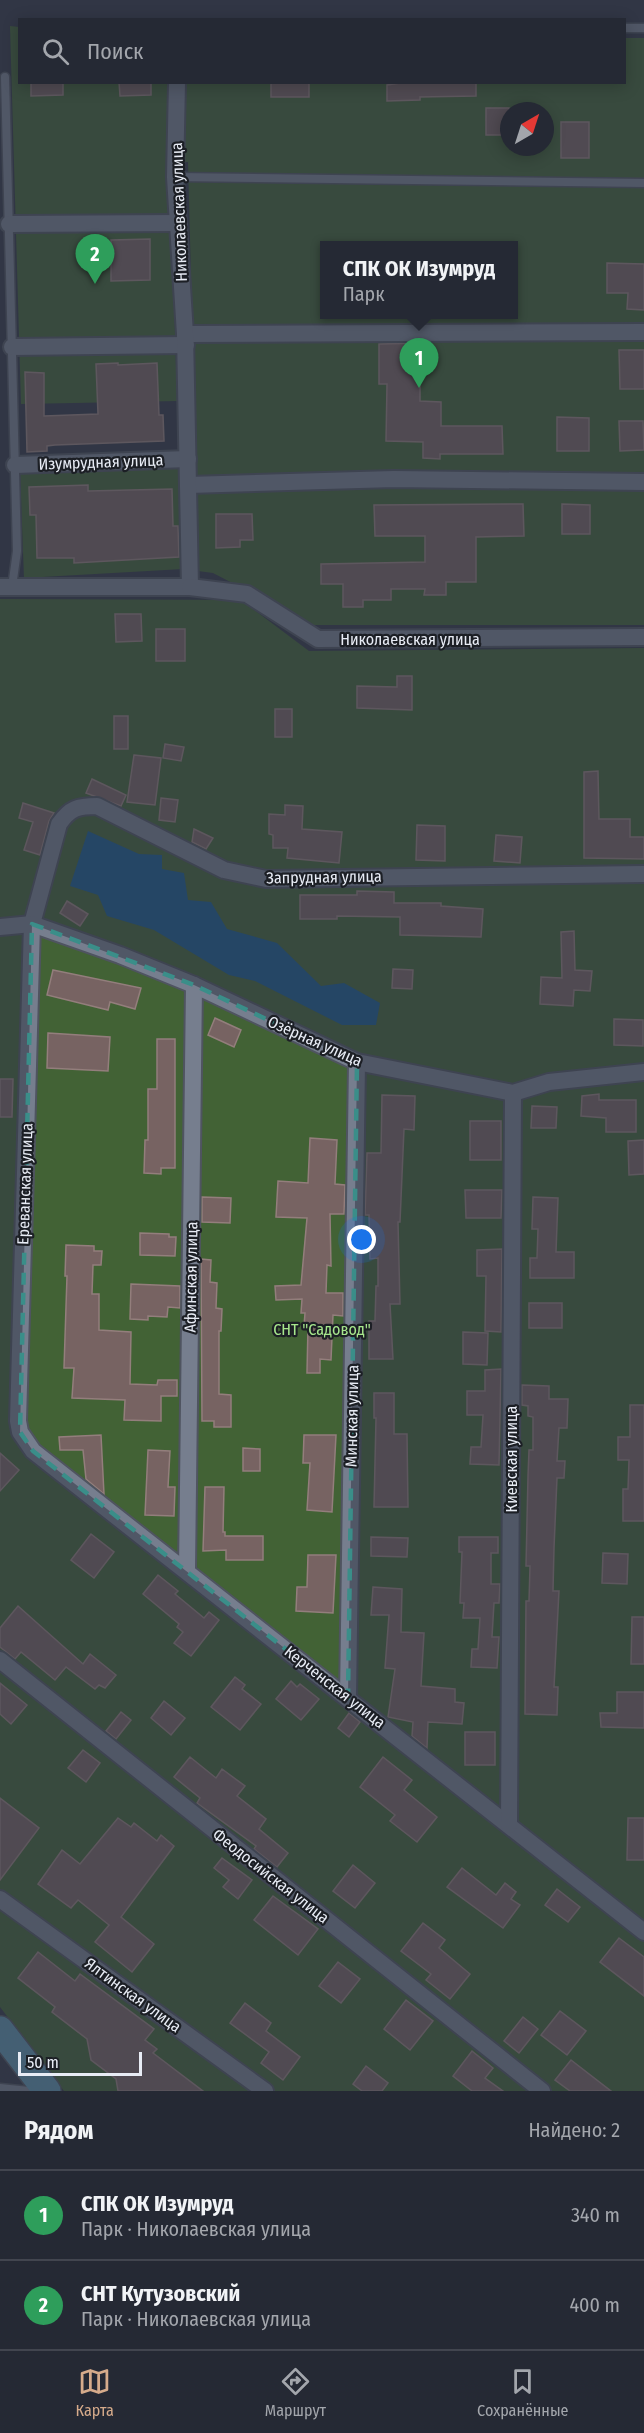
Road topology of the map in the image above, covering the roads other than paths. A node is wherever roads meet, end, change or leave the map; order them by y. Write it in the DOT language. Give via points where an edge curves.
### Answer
graph roads {
  1 [pos="626,28"];
  2 [pos="644,28"];
  3 [pos="5,77"];
  4 [pos="177,84"];
  5 [pos="175,177"];
  6 [pos="644,183"];
  7 [pos="178,223"];
  8 [pos="9,224"];
  9 [pos="644,332"];
  10 [pos="185,339"];
  11 [pos="12,347"];
  12 [pos="188,459"];
  13 [pos="15,465"];
  14 [pos="644,482"];
  15 [pos="188,485"];
  16 [pos="190,586"];
  17 [pos="6,588"];
  18 [pos="644,637"];
  19 [pos="644,874"];
  20 [pos="32,924"];
  21 [pos="0,927"];
  22 [pos="194,985"];
  23 [pos="357,1062"];
  24 [pos="644,1072"];
  25 [pos="513,1093"];
  26 [pos="25,1443"];
  27 [pos="187,1570"];
  28 [pos="0,1660"];
  29 [pos="348,1698"];
  30 [pos="510,1825"];
  31 [pos="0,1899"];
  32 [pos="644,1932"];
  33 [pos="0,2030"];
  34 [pos="0,2088"];
  35 [pos="29,2091"];
  36 [pos="46,2091"];
  37 [pos="265,2091"];
  38 [pos="542,2091"];
  1 -- 2 [label="lane"];
  3 -- 8 [label="lane"];
  4 -- 5 [label="street, Николаевская улица"];
  5 -- 6 [label="lane"];
  5 -- 7 [label="street, Николаевская улица"];
  7 -- 8 [label="street"];
  7 -- 10 [label="street, Николаевская улица"];
  8 -- 11 [label="lane"];
  9 -- 10 [label="street"];
  10 -- 11 [label="street"];
  10 -- 12 [label="street, Николаевская улица"];
  11 -- 13 [label="lane"];
  12 -- 13 [label="street, Изумрудная улица"];
  12 -- 15 [label="street, Николаевская улица"];
  13 -- 17 [label="lane" via="17,550"];
  14 -- 15 [label="street" via="394,479"];
  15 -- 16 [label="street, Николаевская улица"];
  16 -- 17 [label="street, Николаевская улица"];
  16 -- 18 [label="street, Николаевская улица" via="247,594 318,639"];
  19 -- 20 [label="street, Запрудная улица" via="266,879 224,870 106,810 87,806 67,812 59,824"];
  20 -- 21 [label="street, Озёрная улица"];
  20 -- 22 [label="street, Озёрная улица"];
  20 -- 26 [label="street, Ереванская улица" via="18,1421"];
  22 -- 23 [label="street, Озёрная улица"];
  22 -- 27 [label="street, Афинская улица"];
  23 -- 25 [label="street, Озёрная улица"];
  23 -- 29 [label="street, Минская улица"];
  24 -- 25 [label="street, Озёрная улица" via="549,1083"];
  25 -- 30 [label="street, Киевская улица"];
  26 -- 27 [label="street, Керченская улица"];
  27 -- 29 [label="street, Керченская улица"];
  28 -- 38 [label="street, Феодосийская улица"];
  29 -- 30 [label="street, Керченская улица"];
  30 -- 32 [label="street, Керченская улица"];
  31 -- 37 [label="street, Ялтинская улица"];
  33 -- 36 [label="main road"];
  34 -- 35 [label="lane"];
}
